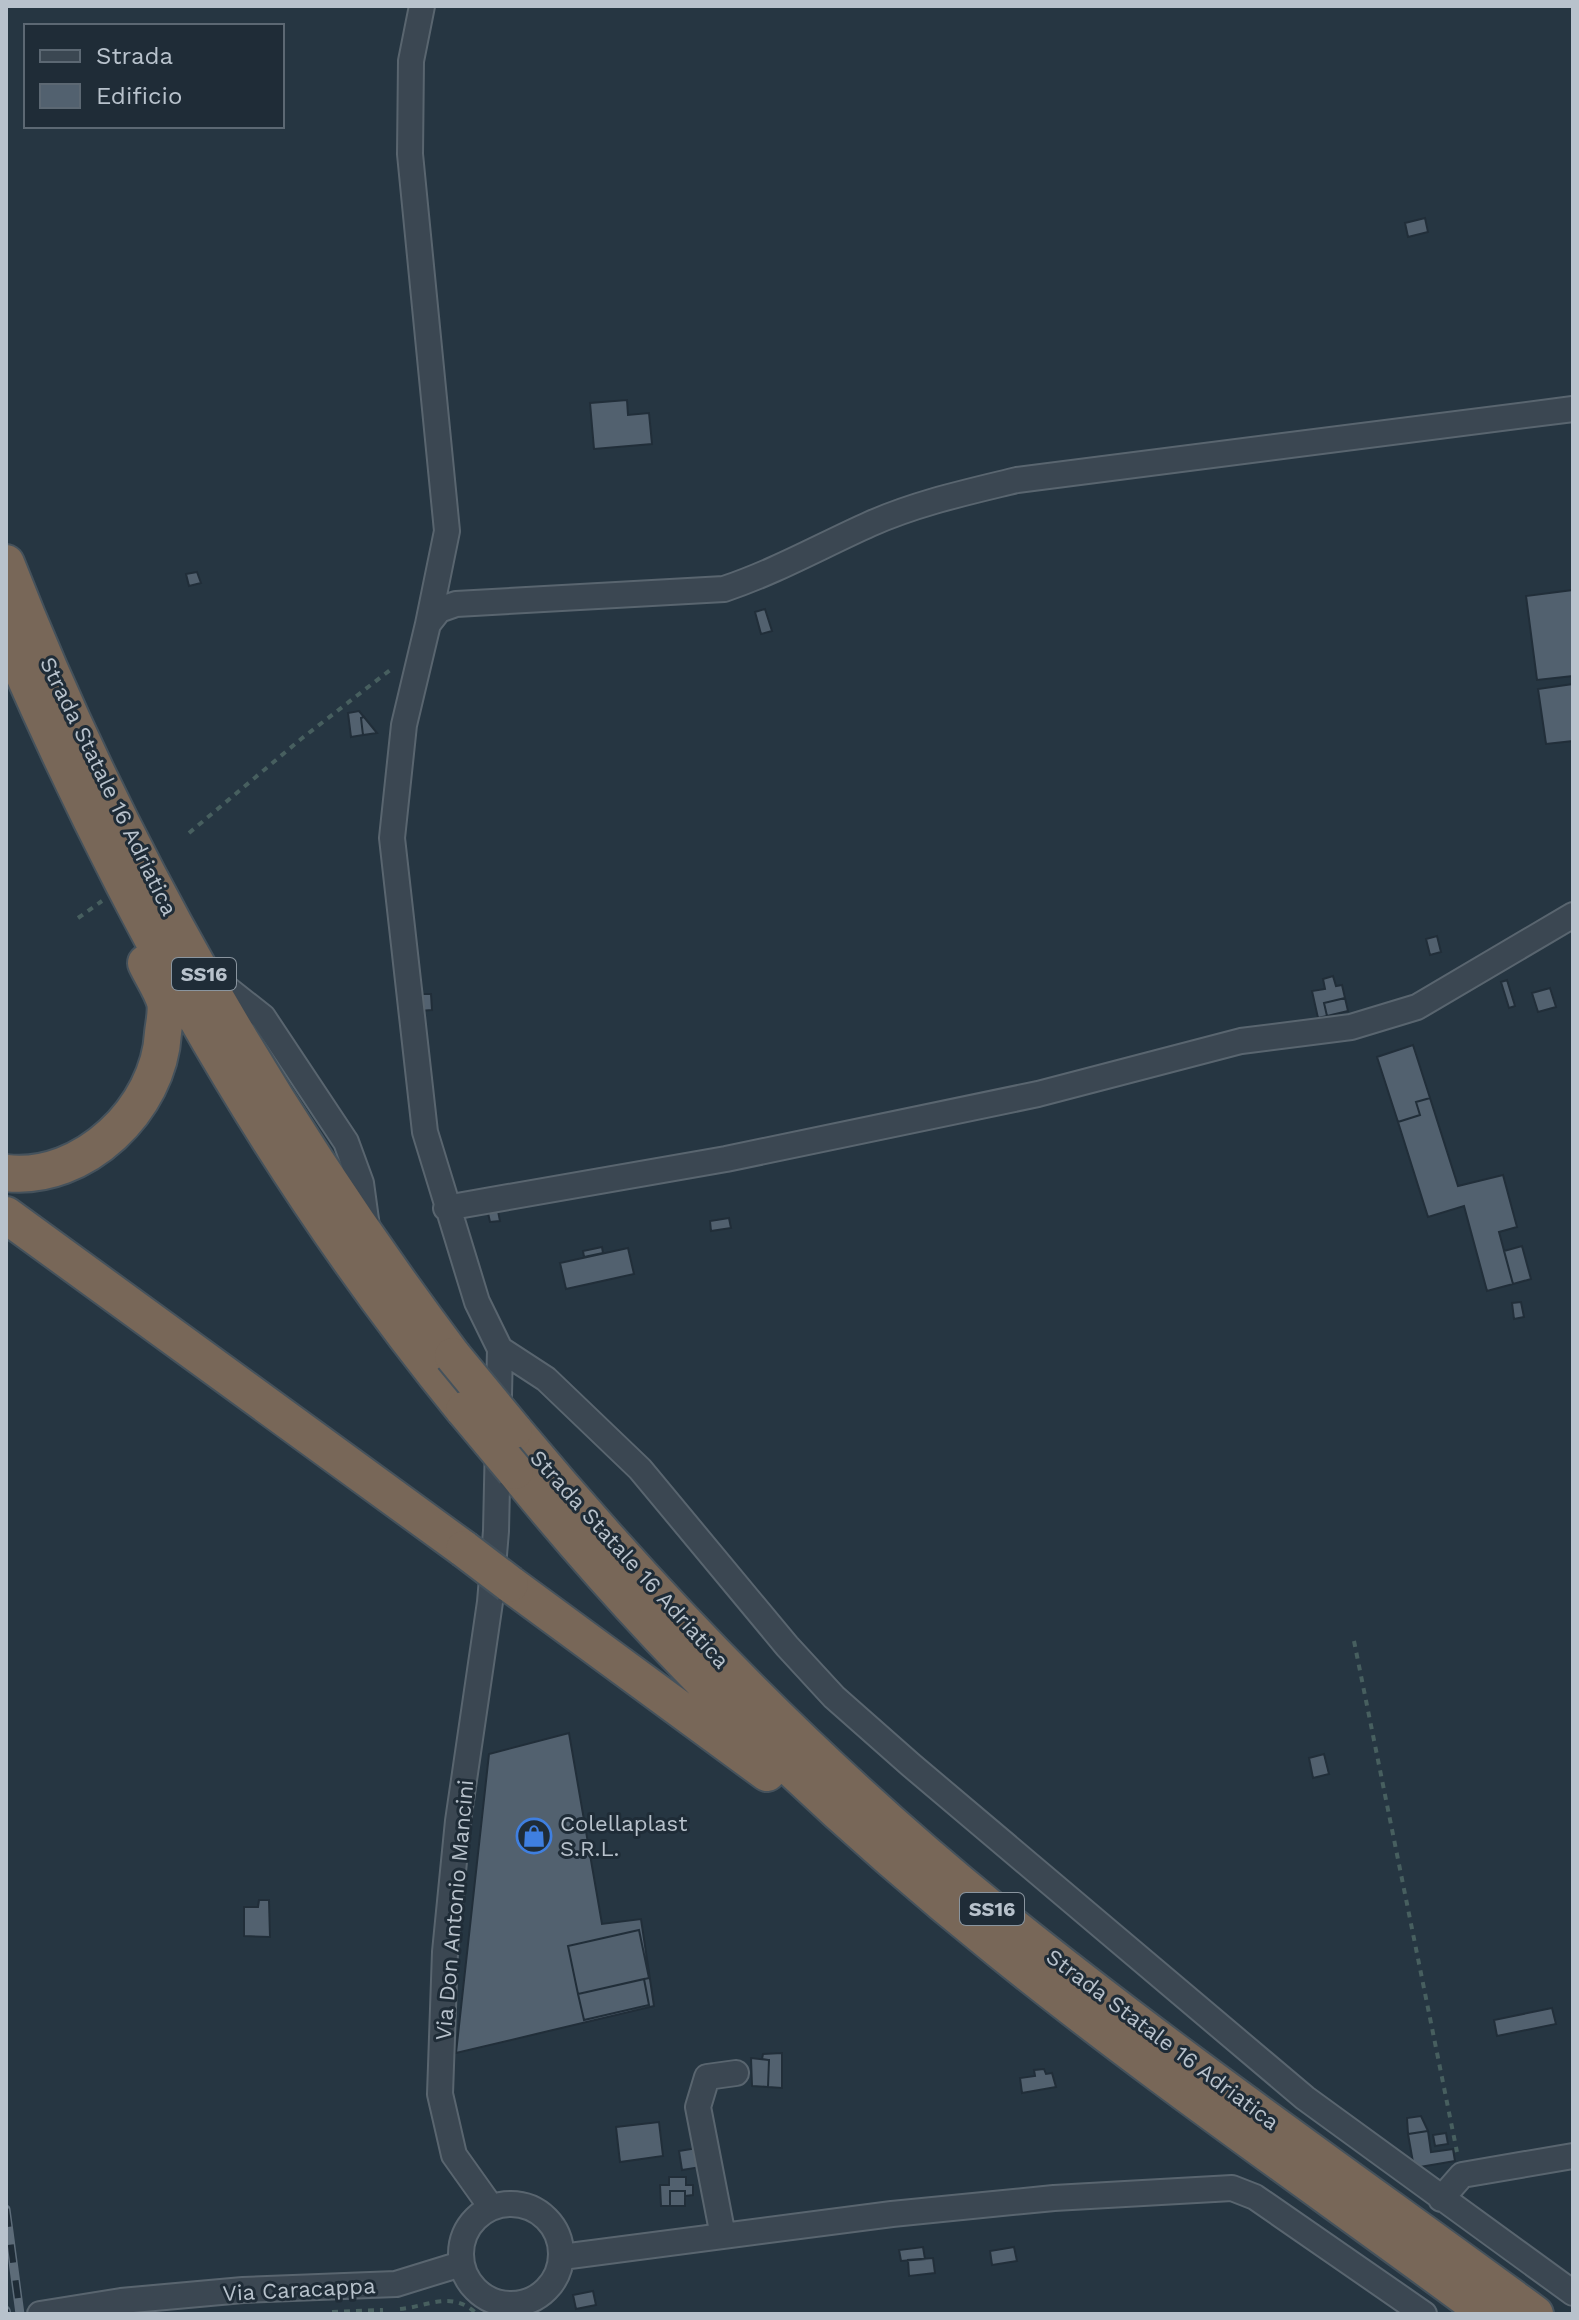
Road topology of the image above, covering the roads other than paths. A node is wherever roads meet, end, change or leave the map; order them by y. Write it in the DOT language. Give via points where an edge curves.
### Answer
graph roads {
  1 [pos="422,6"];
  2 [pos="1573,409"];
  3 [pos="6,563"];
  4 [pos="6,634"];
  5 [pos="425,635"];
  6 [pos="6,649"];
  7 [pos="1573,915"];
  8 [pos="6,1173"];
  9 [pos="446,1208"];
  10 [pos="6,1215"];
  11 [pos="500,1349"];
  12 [pos="500,1593"];
  13 [pos="907,1872"];
  14 [pos="736,2073"];
  15 [pos="1573,2156"];
  16 [pos="1441,2199"];
  17 [pos="491,2207"];
  18 [pos="723,2236"];
  19 [pos="562,2257"];
  20 [pos="461,2264"];
  21 [pos="1573,2293"];
  22 [pos="504,2309"];
  23 [pos="40,2314"];
  24 [pos="1424,2314"];
  25 [pos="1488,2314"];
  26 [pos="1535,2314"];
  1 -- 5 [label="street" via="411,61 410,154 447,531"];
  2 -- 5 [label="street" via="1017,480 913,508 724,589 456,604 439,610"];
  3 -- 26 [label="highway, Strada Statale 16 Adriatica / SS16, bridge" via="69,714 138,856 255,1064 368,1238 514,1430 692,1632 811,1750 927,1854 1079,1978"];
  4 -- 13 [label="highway, Strada Statale 16 Adriatica / SS16, bridge" via="102,841 220,1056 334,1236 419,1355 685,1664 806,1783"];
  5 -- 9 [label="street" via="404,725 392,838 418,1089"];
  6 -- 8 [label="highway" via="28,731 165,1003 162,1053 141,1100 108,1140 59,1168"];
  7 -- 9 [label="street" via="1417,1007 1351,1027 1241,1041 1007,1101 726,1159"];
  9 -- 11 [label="street" via="477,1302"];
  10 -- 12 [label="highway, bridge" via="464,1549"];
  11 -- 12 [label="street, Via Don Antonio Mancini"];
  11 -- 16 [label="street" via="546,1379 640,1469 834,1697 1294,2090"];
  12 -- 13 [label="highway"];
  12 -- 17 [label="street, Via Don Antonio Mancini" via="458,1821 445,1952 440,2094 454,2155"];
  13 -- 25 [label="highway, Strada Statale 16 Adriatica / SS16" via="1065,2000"];
  14 -- 18 [label="street" via="707,2077 698,2107"];
  15 -- 16 [label="street" via="1462,2175"];
  16 -- 21 [label="street"];
  17 -- 19 [label="street" via="508,2203 540,2213 560,2240"];
  17 -- 20 [label="street" via="466,2230"];
  18 -- 19 [label="street"];
  18 -- 24 [label="street" via="1039,2199 1232,2188 1255,2197"];
  19 -- 22 [label="street" via="544,2293"];
  20 -- 22 [label="street" via="477,2291"];
  20 -- 23 [label="street, Via Caracappa" via="396,2284 243,2290"];
}
